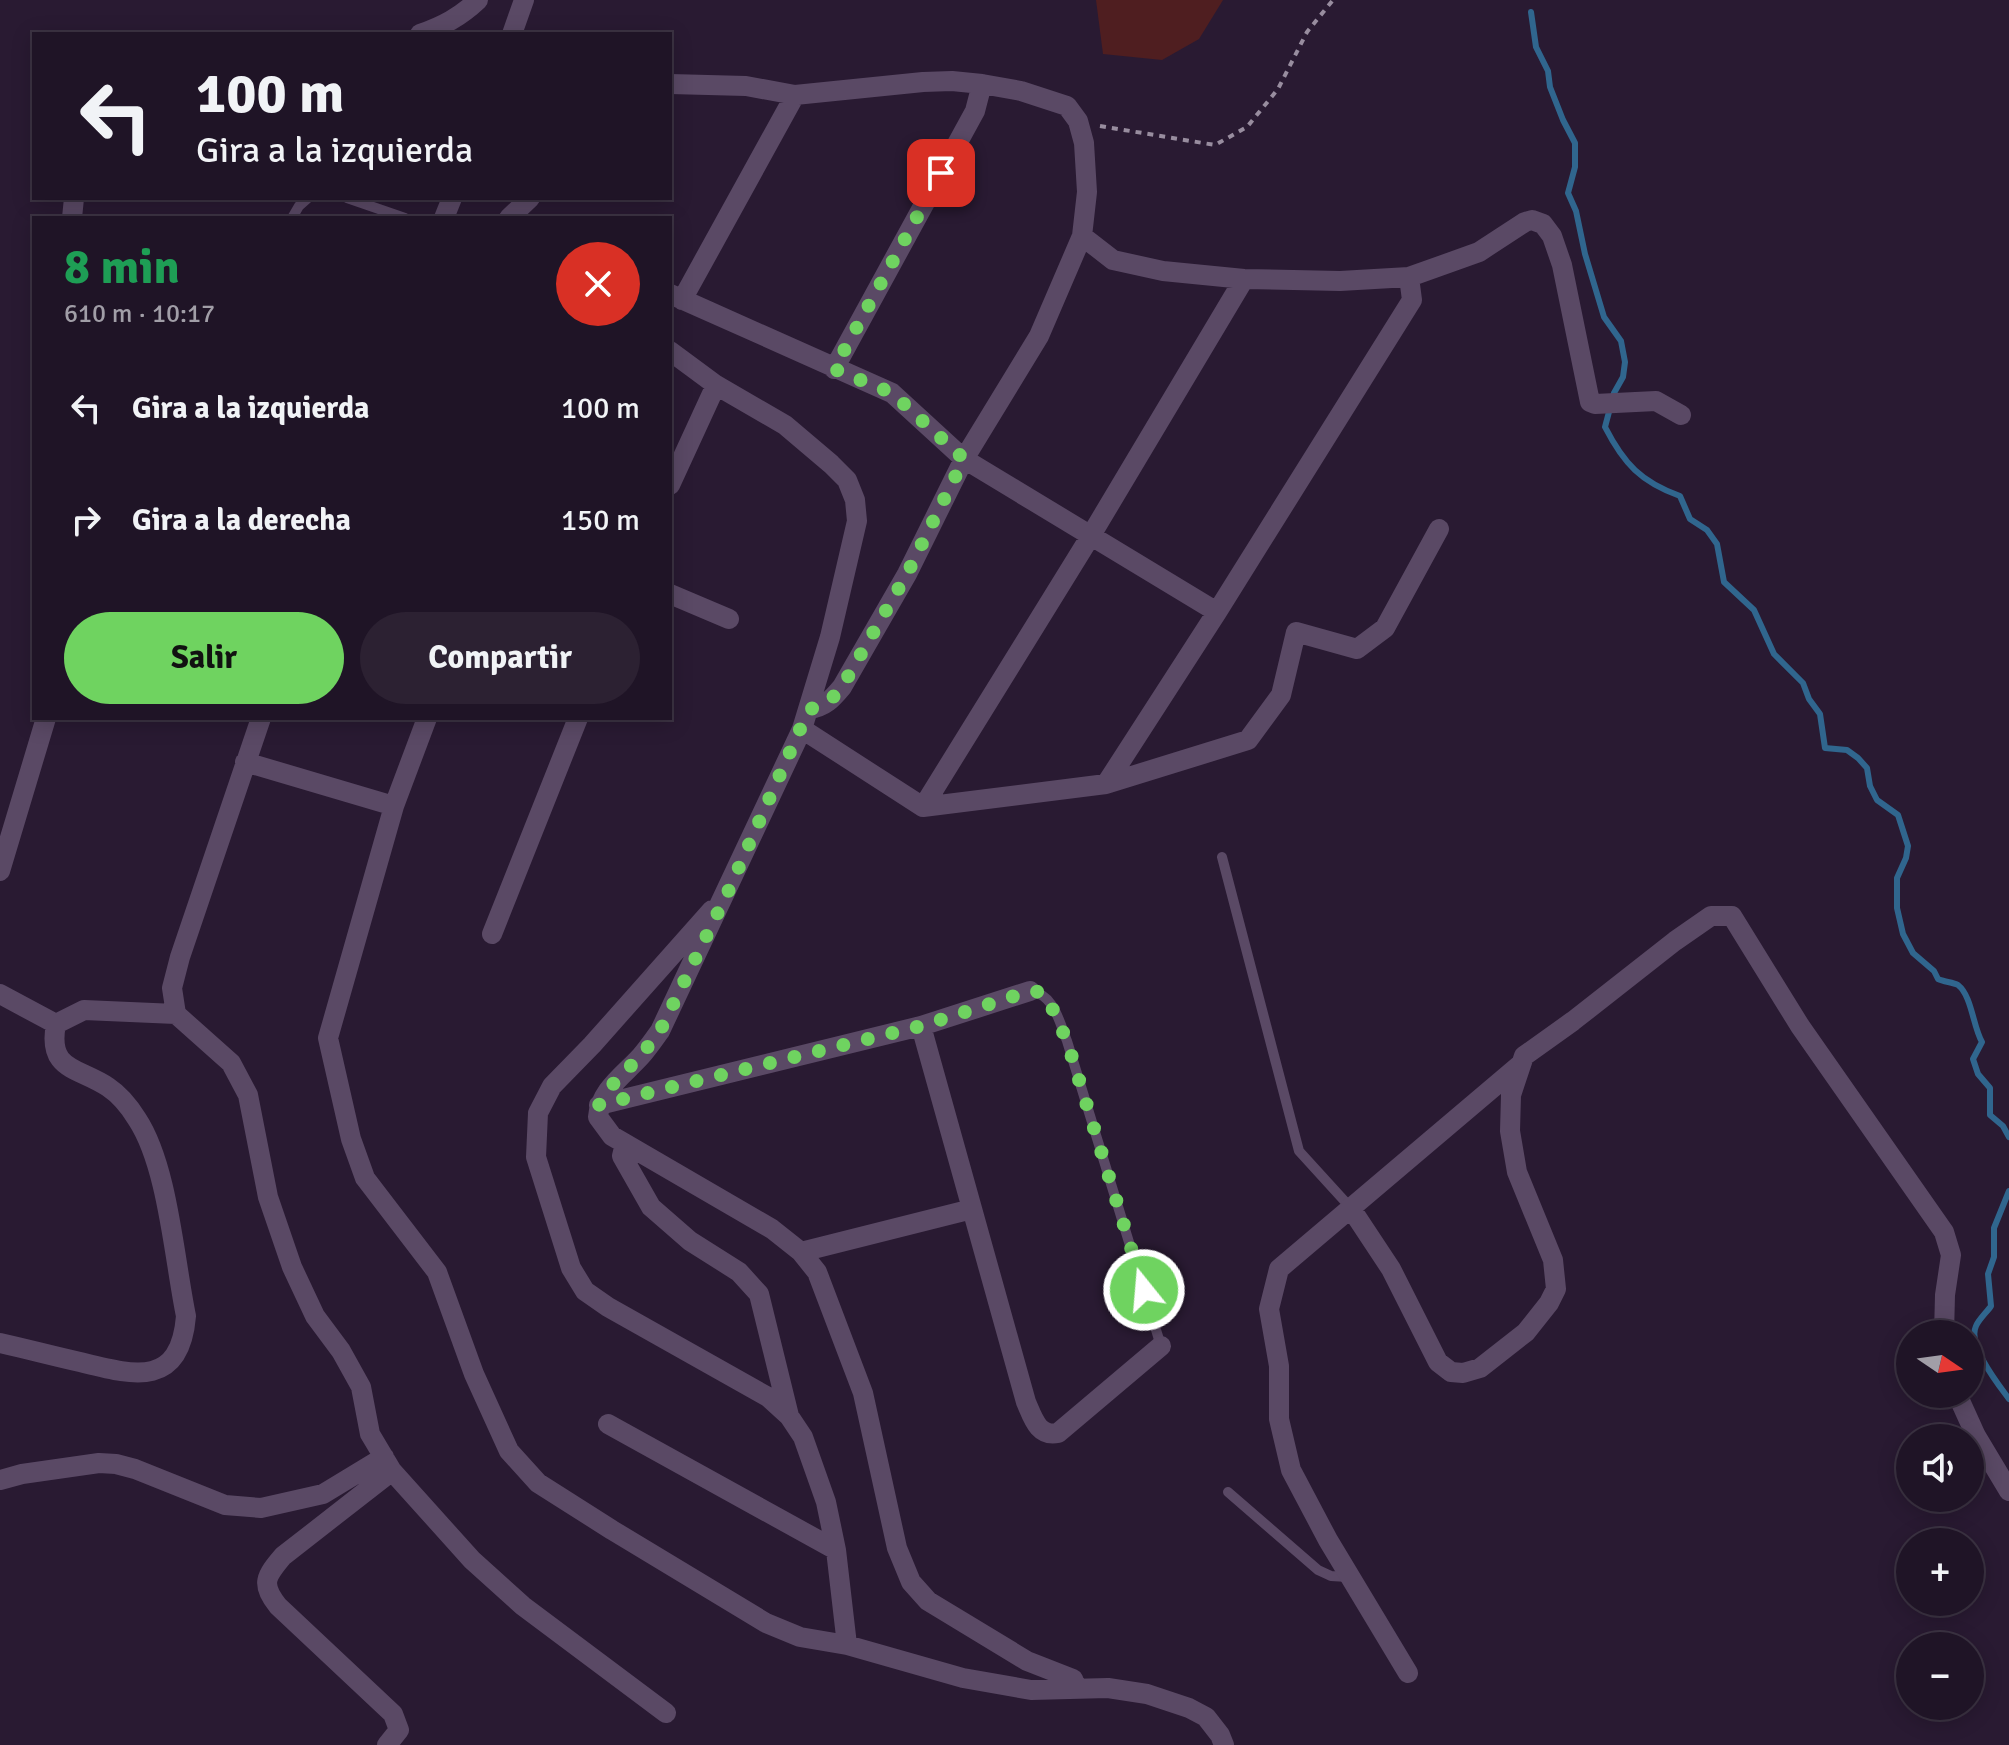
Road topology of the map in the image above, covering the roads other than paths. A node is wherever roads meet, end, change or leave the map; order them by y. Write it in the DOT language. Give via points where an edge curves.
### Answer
graph roads {
  1 [pos="478,0"];
  2 [pos="524,0"];
  3 [pos="426,32"];
  4 [pos="513,32"];
  5 [pos="672,84"];
  6 [pos="982,84"];
  7 [pos="795,95"];
  8 [pos="306,200"];
  9 [pos="353,200"];
  10 [pos="528,200"];
  11 [pos="293,216"];
  12 [pos="399,216"];
  13 [pos="511,216"];
  14 [pos="1082,236"];
  15 [pos="1409,277"];
  16 [pos="1244,279"];
  17 [pos="676,297"];
  18 [pos="672,352"];
  19 [pos="834,369"];
  20 [pos="716,385"];
  21 [pos="1681,415"];
  22 [pos="964,459"];
  23 [pos="672,481"];
  24 [pos="1439,529"];
  25 [pos="1090,537"];
  26 [pos="672,595"];
  27 [pos="1217,612"];
  28 [pos="729,619"];
  29 [pos="809,709"];
  30 [pos="45,720"];
  31 [pos="260,720"];
  32 [pos="426,720"];
  33 [pos="577,720"];
  34 [pos="802,729"];
  35 [pos="245,762"];
  36 [pos="1106,784"];
  37 [pos="394,806"];
  38 [pos="923,807"];
  39 [pos="1222,857"];
  40 [pos="0,871"];
  41 [pos="728,892"];
  42 [pos="492,934"];
  43 [pos="1030,991"];
  44 [pos="0,994"];
  45 [pos="176,1014"];
  46 [pos="56,1024"];
  47 [pos="921,1026"];
  48 [pos="1521,1064"];
  49 [pos="599,1105"];
  50 [pos="625,1144"];
  51 [pos="1350,1207"];
  52 [pos="972,1209"];
  53 [pos="801,1252"];
  54 [pos="1944,1320"];
  55 [pos="0,1343"];
  56 [pos="1161,1346"];
  57 [pos="1963,1408"];
  58 [pos="789,1416"];
  59 [pos="608,1424"];
  60 [pos="388,1464"];
  61 [pos="0,1480"];
  62 [pos="2009,1491"];
  63 [pos="1228,1492"];
  64 [pos="836,1550"];
  65 [pos="1350,1577"];
  66 [pos="847,1645"];
  67 [pos="1408,1673"];
  68 [pos="1077,1689"];
  69 [pos="666,1713"];
  70 [pos="387,1745"];
  71 [pos="1224,1745"];
  1 -- 3 [label="street" via="462,15"];
  2 -- 4 [label="street"];
  5 -- 7 [label="street" via="746,86"];
  6 -- 7 [label="street" via="923,82"];
  6 -- 14 [label="street" via="1053,100 1067,106 1078,122 1086,179"];
  6 -- 19 [label="street" via="975,111"];
  7 -- 17 [label="street"];
  8 -- 11 [label="lane"];
  9 -- 12 [label="lane"];
  10 -- 13 [label="street"];
  14 -- 16 [label="street" via="1113,260"];
  14 -- 22 [label="street" via="1039,336"];
  15 -- 16 [label="street"];
  15 -- 21 [label="street" via="1479,252 1525,222 1543,224 1562,265 1590,402 1656,401"];
  15 -- 27 [label="street" via="1412,300"];
  16 -- 25 [label="street"];
  17 -- 19 [label="street"];
  18 -- 20 [label="street"];
  19 -- 22 [label="street" via="892,393"];
  20 -- 23 [label="street"];
  20 -- 29 [label="street" via="785,425 847,480 855,500 857,521 845,577"];
  22 -- 25 [label="street"];
  22 -- 29 [label="street" via="842,687 831,701"];
  24 -- 36 [label="street" via="1385,628 1357,649 1296,632 1281,695 1248,740"];
  25 -- 27 [label="street"];
  25 -- 38 [label="street"];
  26 -- 28 [label="street"];
  27 -- 36 [label="street"];
  29 -- 34 [label="street"];
  30 -- 40 [label="street"];
  31 -- 35 [label="street"];
  32 -- 37 [label="street"];
  33 -- 42 [label="street"];
  34 -- 38 [label="street"];
  34 -- 41 [label="street"];
  35 -- 37 [label="street"];
  35 -- 45 [label="street" via="180,957 172,988"];
  36 -- 38 [label="street"];
  37 -- 66 [label="street" via="328,1038 365,1178 437,1272 509,1451 538,1483 766,1623 800,1637"];
  39 -- 51 [label="lane" via="1299,1151"];
  41 -- 49 [label="street" via="660,1031"];
  41 -- 58 [label="street" via="552,1086 538,1113 536,1157 571,1268 585,1291 768,1397"];
  43 -- 47 [label="street"];
  43 -- 56 [label="lane" via="1048,999 1067,1041"];
  44 -- 46 [label="street"];
  45 -- 46 [label="street" via="84,1010"];
  45 -- 60 [label="street" via="231,1063 248,1095 268,1197 292,1267 315,1316 361,1387 370,1434"];
  46 -- 55 [label="street" via="55,1051 61,1062 127,1103 148,1136 186,1316 185,1337 173,1359 140,1374"];
  47 -- 49 [label="street"];
  47 -- 52 [label="street"];
  48 -- 51 [label="street"];
  48 -- 51 [label="street" via="1511,1095 1510,1131 1517,1172 1553,1260 1556,1289 1526,1332 1480,1368 1451,1372 1438,1362 1391,1269"];
  48 -- 54 [label="street" via="1524,1056 1675,941 1711,916 1732,916 1800,1026 1944,1232 1951,1255"];
  49 -- 50 [label="street" via="598,1117"];
  50 -- 53 [label="street" via="772,1229"];
  50 -- 58 [label="street" via="622,1156 651,1207 690,1241 739,1272 759,1294"];
  51 -- 65 [label="street" via="1279,1269 1269,1309 1279,1366 1279,1419 1291,1470"];
  52 -- 53 [label="street"];
  52 -- 56 [label="street" via="1026,1402 1041,1431 1058,1433"];
  53 -- 68 [label="street" via="817,1272 863,1393 897,1548 911,1582 928,1601 1027,1661 1073,1679"];
  57 -- 62 [label="street"];
  58 -- 64 [label="street" via="803,1437 826,1502"];
  59 -- 64 [label="street"];
  60 -- 61 [label="street" via="323,1494 261,1508 225,1505 116,1464"];
  60 -- 69 [label="street" via="472,1560 523,1606"];
  60 -- 70 [label="street" via="283,1556 268,1573 267,1586 278,1606 393,1714 399,1730"];
  63 -- 65 [label="lane" via="1318,1570"];
  64 -- 66 [label="street"];
  65 -- 67 [label="street"];
  66 -- 68 [label="street" via="963,1678 1031,1690"];
  68 -- 71 [label="street" via="1147,1694 1189,1708 1206,1717"];
}
